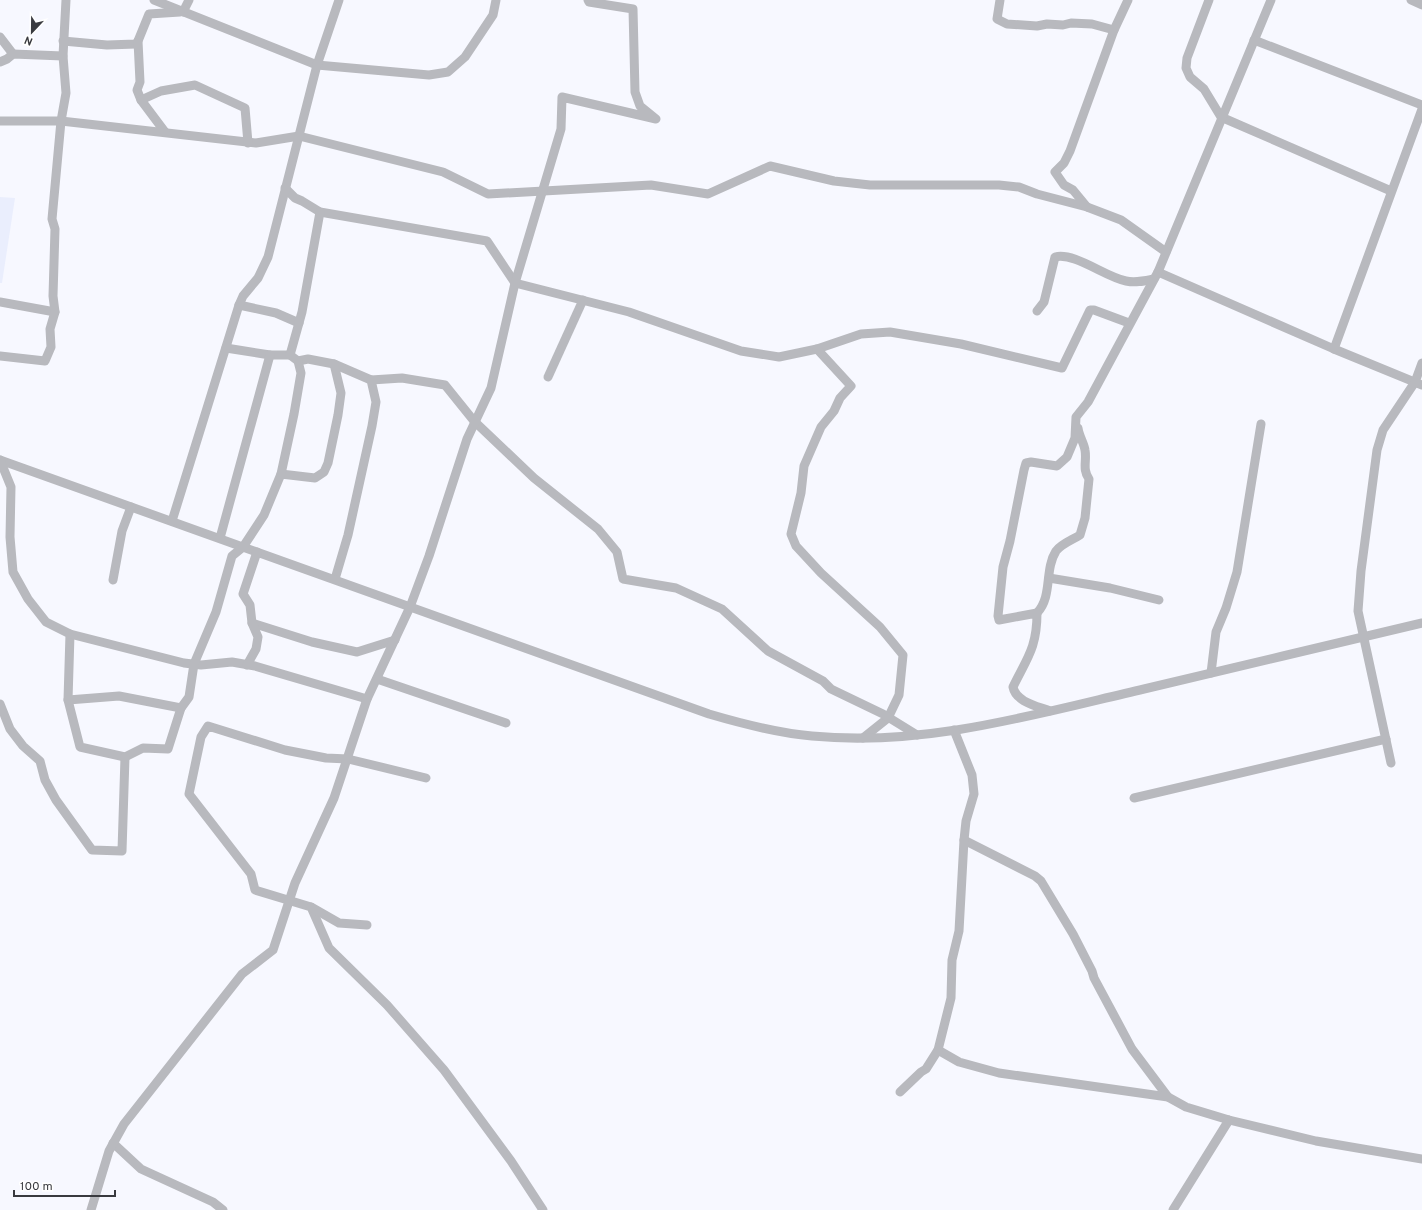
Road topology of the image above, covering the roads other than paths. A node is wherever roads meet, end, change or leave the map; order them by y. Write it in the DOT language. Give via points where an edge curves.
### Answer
graph roads {
  1 [pos="66,0"];
  2 [pos="154,0"];
  3 [pos="189,0"];
  4 [pos="339,0"];
  5 [pos="496,0"];
  6 [pos="588,0"];
  7 [pos="1000,0"];
  8 [pos="1128,0"];
  9 [pos="1209,0"];
  10 [pos="1272,0"];
  11 [pos="1411,0"];
  12 [pos="634,4"];
  13 [pos="1422,5"];
  14 [pos="183,12"];
  15 [pos="1114,30"];
  16 [pos="0,37"];
  17 [pos="1254,40"];
  18 [pos="63,41"];
  19 [pos="138,42"];
  20 [pos="13,54"];
  21 [pos="63,56"];
  22 [pos="0,62"];
  23 [pos="317,65"];
  24 [pos="141,100"];
  25 [pos="1422,104"];
  26 [pos="1422,109"];
  27 [pos="1221,117"];
  28 [pos="0,121"];
  29 [pos="62,121"];
  30 [pos="165,132"];
  31 [pos="299,136"];
  32 [pos="248,143"];
  33 [pos="285,188"];
  34 [pos="1391,190"];
  35 [pos="541,192"];
  36 [pos="1087,207"];
  37 [pos="320,212"];
  38 [pos="1166,252"];
  39 [pos="1156,275"];
  40 [pos="515,283"];
  41 [pos="583,300"];
  42 [pos="0,302"];
  43 [pos="239,306"];
  44 [pos="1037,311"];
  45 [pos="55,312"];
  46 [pos="299,323"];
  47 [pos="1129,323"];
  48 [pos="226,348"];
  49 [pos="817,348"];
  50 [pos="1334,349"];
  51 [pos="270,355"];
  52 [pos="290,355"];
  53 [pos="0,356"];
  54 [pos="298,361"];
  55 [pos="1422,363"];
  56 [pos="334,364"];
  57 [pos="548,377"];
  58 [pos="371,380"];
  59 [pos="1418,384"];
  60 [pos="1076,417"];
  61 [pos="474,421"];
  62 [pos="1261,424"];
  63 [pos="0,460"];
  64 [pos="280,474"];
  65 [pos="131,507"];
  66 [pos="172,521"];
  67 [pos="220,538"];
  68 [pos="242,546"];
  69 [pos="257,552"];
  70 [pos="335,578"];
  71 [pos="1049,578"];
  72 [pos="113,580"];
  73 [pos="1159,600"];
  74 [pos="410,607"];
  75 [pos="1037,613"];
  76 [pos="252,623"];
  77 [pos="1422,623"];
  78 [pos="70,634"];
  79 [pos="1362,637"];
  80 [pos="395,640"];
  81 [pos="194,664"];
  82 [pos="247,665"];
  83 [pos="1211,673"];
  84 [pos="377,679"];
  85 [pos="367,699"];
  86 [pos="68,700"];
  87 [pos="0,704"];
  88 [pos="181,708"];
  89 [pos="1050,711"];
  90 [pos="888,718"];
  91 [pos="506,723"];
  92 [pos="954,730"];
  93 [pos="917,735"];
  94 [pos="863,738"];
  95 [pos="1386,739"];
  96 [pos="125,757"];
  97 [pos="348,759"];
  98 [pos="1391,763"];
  99 [pos="426,778"];
  100 [pos="1134,798"];
  101 [pos="964,840"];
  102 [pos="289,901"];
  103 [pos="312,907"];
  104 [pos="367,925"];
  105 [pos="938,1050"];
  106 [pos="900,1092"];
  107 [pos="1168,1097"];
  108 [pos="1229,1120"];
  109 [pos="113,1144"];
  110 [pos="1422,1159"];
  111 [pos="91,1210"];
  112 [pos="223,1210"];
  113 [pos="543,1210"];
  114 [pos="1173,1210"];
  1 -- 18 [label="street"];
  2 -- 14 [label="street"];
  3 -- 14 [label="street"];
  4 -- 23 [label="street"];
  5 -- 23 [label="street" via="493,15 465,57 448,72 429,75"];
  6 -- 12 [label="street"];
  7 -- 15 [label="street" via="997,19 1008,24 1037,26 1063,25 1071,22"];
  8 -- 15 [label="street"];
  9 -- 27 [label="street" via="1187,58 1186,68 1190,77 1204,89"];
  10 -- 17 [label="street"];
  11 -- 13 [label="street"];
  12 -- 35 [label="street" via="635,92 640,106 656,119 562,96 561,129"];
  14 -- 19 [label="street" via="149,14"];
  14 -- 23 [label="street"];
  15 -- 36 [label="street" via="1070,151 1064,163 1055,172 1064,185 1073,190"];
  16 -- 20 [label="street"];
  17 -- 25 [label="street"];
  17 -- 27 [label="street"];
  18 -- 19 [label="street" via="123,46"];
  18 -- 21 [label="street"];
  19 -- 24 [label="street" via="140,82 136,90"];
  20 -- 21 [label="street"];
  20 -- 22 [label="street"];
  21 -- 29 [label="street" via="66,93"];
  23 -- 31 [label="street"];
  24 -- 30 [label="street"];
  24 -- 32 [label="street" via="161,91 195,86 245,108"];
  26 -- 34 [label="street"];
  27 -- 34 [label="street"];
  27 -- 38 [label="street"];
  28 -- 29 [label="street"];
  29 -- 30 [label="street"];
  29 -- 45 [label="street" via="52,219 55,229"];
  30 -- 32 [label="street"];
  31 -- 32 [label="street"];
  31 -- 33 [label="street"];
  31 -- 35 [label="street" via="443,172 488,194"];
  33 -- 37 [label="street" via="295,198"];
  33 -- 43 [label="street" via="268,257 258,278 243,296"];
  34 -- 50 [label="street"];
  35 -- 36 [label="street" via="651,185 708,194 770,166 834,181 870,185 1019,187"];
  35 -- 40 [label="street"];
  36 -- 38 [label="street" via="1121,220"];
  37 -- 40 [label="street" via="487,241"];
  37 -- 46 [label="street"];
  38 -- 39 [label="street"];
  39 -- 44 [label="street" via="1140,282 1127,281 1073,259 1055,257 1044,302"];
  39 -- 47 [label="street"];
  39 -- 50 [label="street"];
  40 -- 41 [label="street"];
  40 -- 61 [label="street" via="491,388"];
  41 -- 49 [label="street" via="667,324 741,351 779,357"];
  41 -- 57 [label="street"];
  42 -- 45 [label="street"];
  43 -- 46 [label="street" via="276,313"];
  43 -- 48 [label="street"];
  45 -- 53 [label="street" via="50,329 51,347 45,361"];
  46 -- 52 [label="street"];
  47 -- 49 [label="street" via="1090,310 1062,368 961,344 890,332 860,334"];
  47 -- 60 [label="street" via="1088,402"];
  48 -- 51 [label="street"];
  48 -- 66 [label="street"];
  49 -- 90 [label="street" via="851,386 821,427 804,466 791,534 796,546 821,573 880,627 903,655 900,695"];
  50 -- 59 [label="street"];
  51 -- 52 [label="street"];
  51 -- 67 [label="street"];
  52 -- 54 [label="street"];
  54 -- 56 [label="street" via="308,359"];
  54 -- 64 [label="street" via="300,383"];
  55 -- 59 [label="street"];
  56 -- 58 [label="street"];
  56 -- 64 [label="street" via="341,393 328,463 324,472 316,478"];
  58 -- 61 [label="street" via="402,378 445,386"];
  58 -- 70 [label="street" via="376,402 372,426 348,535"];
  59 -- 79 [label="street" via="1383,430 1377,450 1361,571 1358,611"];
  60 -- 71 [label="street" via="1080,440 1085,448 1084,473 1088,479 1085,518 1080,535 1057,550"];
  60 -- 75 [label="street" via="1074,438 1067,457 1057,466 1026,463 1002,567 998,620"];
  61 -- 74 [label="street"];
  61 -- 90 [label="street" via="534,478 598,529 617,552 623,579 676,588 722,609 768,651 823,681 831,689"];
  62 -- 83 [label="street" via="1237,572 1216,632"];
  63 -- 65 [label="street"];
  63 -- 78 [label="street" via="11,487 12,572 46,622"];
  64 -- 68 [label="street" via="264,515"];
  65 -- 66 [label="street"];
  65 -- 72 [label="street" via="122,532"];
  66 -- 67 [label="street"];
  67 -- 68 [label="street"];
  68 -- 69 [label="street"];
  68 -- 81 [label="street" via="232,556 216,612"];
  69 -- 70 [label="street"];
  69 -- 76 [label="street" via="243,594 250,605"];
  70 -- 74 [label="street"];
  71 -- 73 [label="street" via="1110,588"];
  71 -- 75 [label="street" via="1043,606"];
  74 -- 80 [label="street"];
  74 -- 94 [label="street" via="743,724 812,736"];
  75 -- 89 [label="street" via="1037,633 1032,653 1013,687 1014,692 1026,702"];
  76 -- 80 [label="street" via="312,642 357,652"];
  76 -- 82 [label="street" via="258,637 256,649"];
  77 -- 79 [label="street"];
  78 -- 81 [label="street"];
  78 -- 86 [label="street"];
  79 -- 83 [label="street"];
  79 -- 95 [label="street"];
  80 -- 84 [label="street"];
  81 -- 82 [label="street" via="232,662"];
  81 -- 88 [label="street" via="189,697"];
  82 -- 85 [label="street"];
  83 -- 89 [label="street"];
  84 -- 85 [label="street"];
  84 -- 91 [label="street"];
  85 -- 97 [label="street"];
  86 -- 88 [label="street" via="119,696"];
  86 -- 96 [label="street" via="80,747"];
  87 -- 96 [label="street" via="10,729 23,746 40,761 45,780 56,800 92,850 122,851"];
  88 -- 96 [label="street" via="168,749 143,748"];
  89 -- 92 [label="street"];
  90 -- 93 [label="street"];
  90 -- 94 [label="street"];
  92 -- 93 [label="street"];
  92 -- 101 [label="street" via="972,775 974,794 966,820"];
  93 -- 94 [label="street"];
  95 -- 98 [label="street"];
  95 -- 100 [label="street"];
  97 -- 99 [label="street"];
  97 -- 102 [label="street" via="334,798"];
  97 -- 102 [label="street" via="326,758 285,750 208,726 201,737 189,794 251,874 255,890"];
  101 -- 105 [label="street" via="959,931 952,960 951,998"];
  101 -- 107 [label="street" via="1041,881 1073,934 1132,1050"];
  102 -- 103 [label="street"];
  102 -- 109 [label="street" via="273,950 242,974 124,1124"];
  103 -- 104 [label="street" via="340,922"];
  103 -- 113 [label="street" via="329,948 387,1005 444,1070 511,1161"];
  105 -- 106 [label="street" via="926,1069"];
  105 -- 107 [label="street" via="959,1062 999,1074"];
  107 -- 108 [label="street" via="1186,1107"];
  108 -- 110 [label="street" via="1316,1141"];
  108 -- 114 [label="street"];
  109 -- 111 [label="street"];
  109 -- 112 [label="street" via="141,1169 213,1202"];
}
